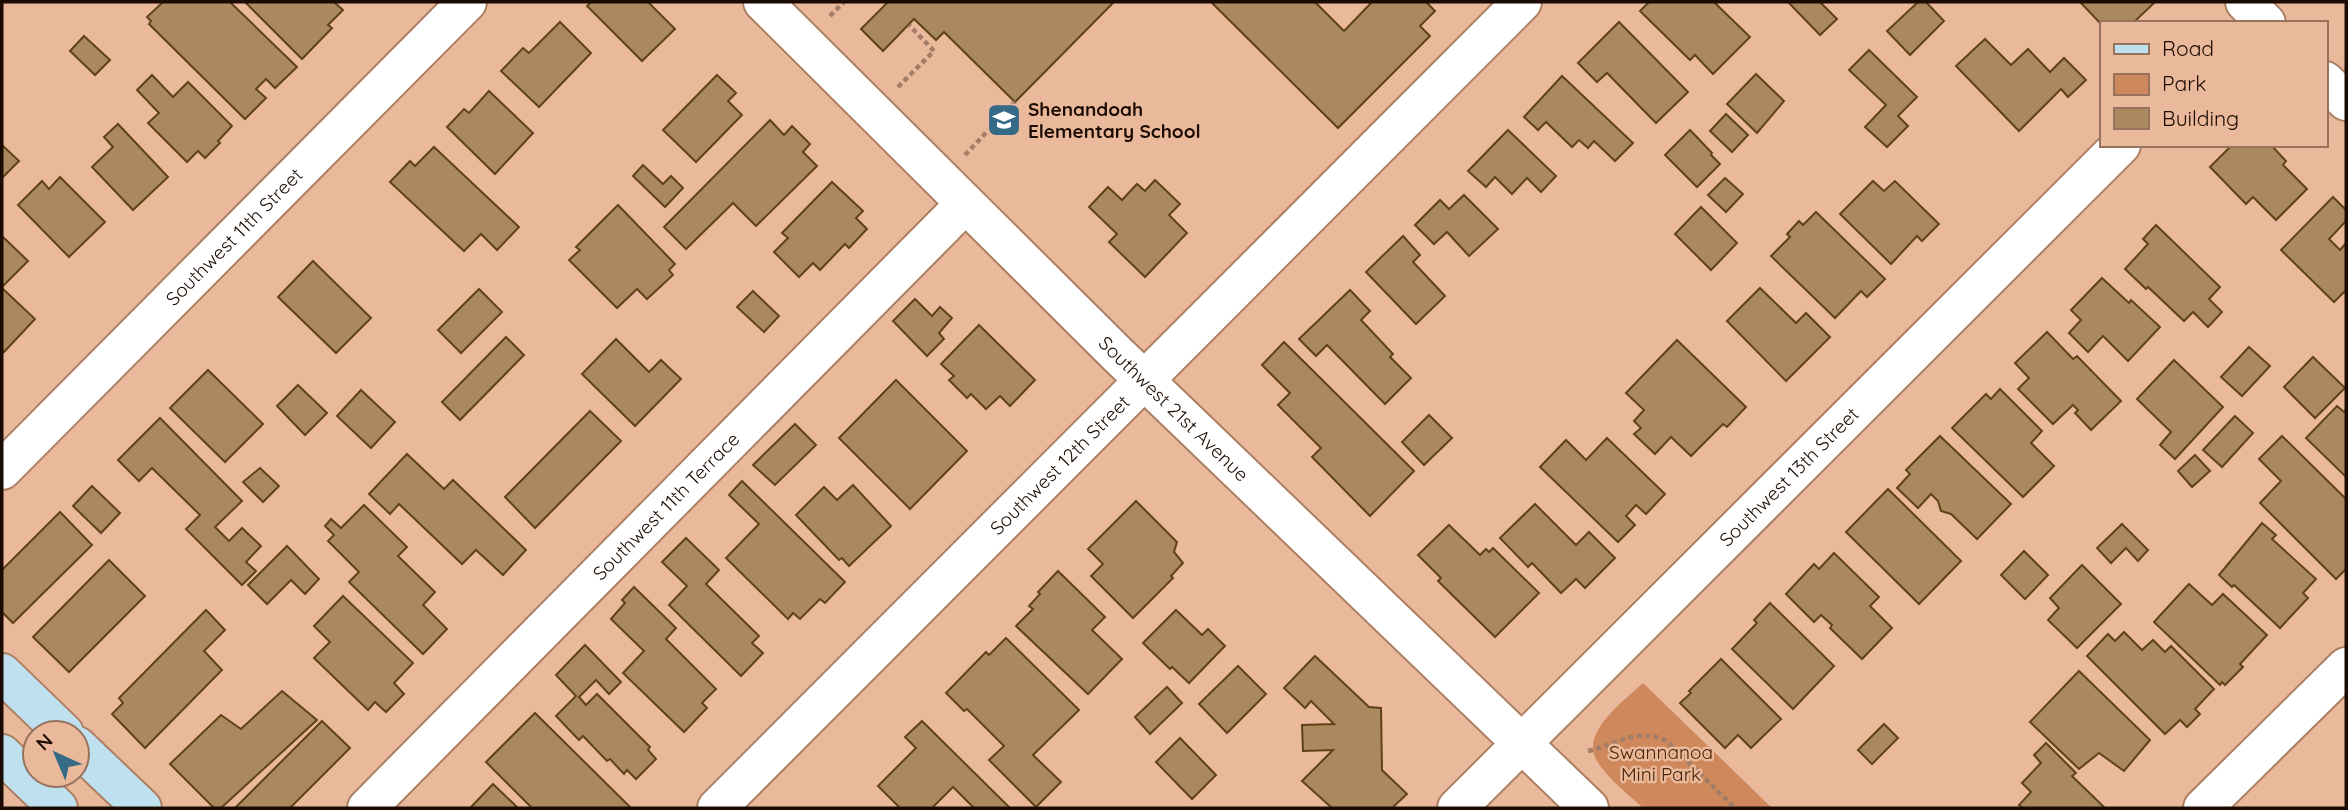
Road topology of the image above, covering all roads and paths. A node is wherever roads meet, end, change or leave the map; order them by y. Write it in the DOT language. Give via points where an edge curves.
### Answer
graph roads {
  1 [pos="467,2"];
  2 [pos="763,2"];
  3 [pos="844,2"];
  4 [pos="1510,6"];
  5 [pos="827,18"];
  6 [pos="909,24"];
  7 [pos="2327,83"];
  8 [pos="895,90"];
  9 [pos="2346,101"];
  10 [pos="1015,102"];
  11 [pos="2119,147"];
  12 [pos="966,153"];
  13 [pos="965,204"];
  14 [pos="1145,381"];
  15 [pos="2,470"];
  16 [pos="2346,667"];
  17 [pos="2,673"];
  18 [pos="50,719"];
  19 [pos="1522,743"];
  20 [pos="1588,751"];
  21 [pos="2,754"];
  22 [pos="91,760"];
  23 [pos="138,807"];
  24 [pos="58,808"];
  25 [pos="367,808"];
  26 [pos="717,808"];
  27 [pos="1457,808"];
  28 [pos="1589,808"];
  29 [pos="1735,808"];
  30 [pos="2203,808"];
  1 -- 15 [label="street, Southwest 11th Street"];
  2 -- 13 [label="street, Southwest 21st Avenue"];
  3 -- 5 [label="path"];
  4 -- 14 [label="street, Southwest 12th Street"];
  6 -- 8 [label="path" via="934,51"];
  7 -- 9 [label="street"];
  10 -- 12 [label="path"];
  11 -- 19 [label="street, Southwest 13th Street"];
  13 -- 14 [label="street, Southwest 21st Avenue"];
  13 -- 25 [label="street, Southwest 11th Terrace"];
  14 -- 19 [label="street, Southwest 21st Avenue"];
  14 -- 26 [label="street, Southwest 12th Street"];
  16 -- 30 [label="street"];
  17 -- 18 [label="main road"];
  19 -- 27 [label="street, Southwest 13th Street"];
  19 -- 28 [label="street, Southwest 21st Avenue"];
  20 -- 29 [label="path" via="1632,736 1657,736"];
  21 -- 24 [label="main road"];
  22 -- 23 [label="main road"];
}
